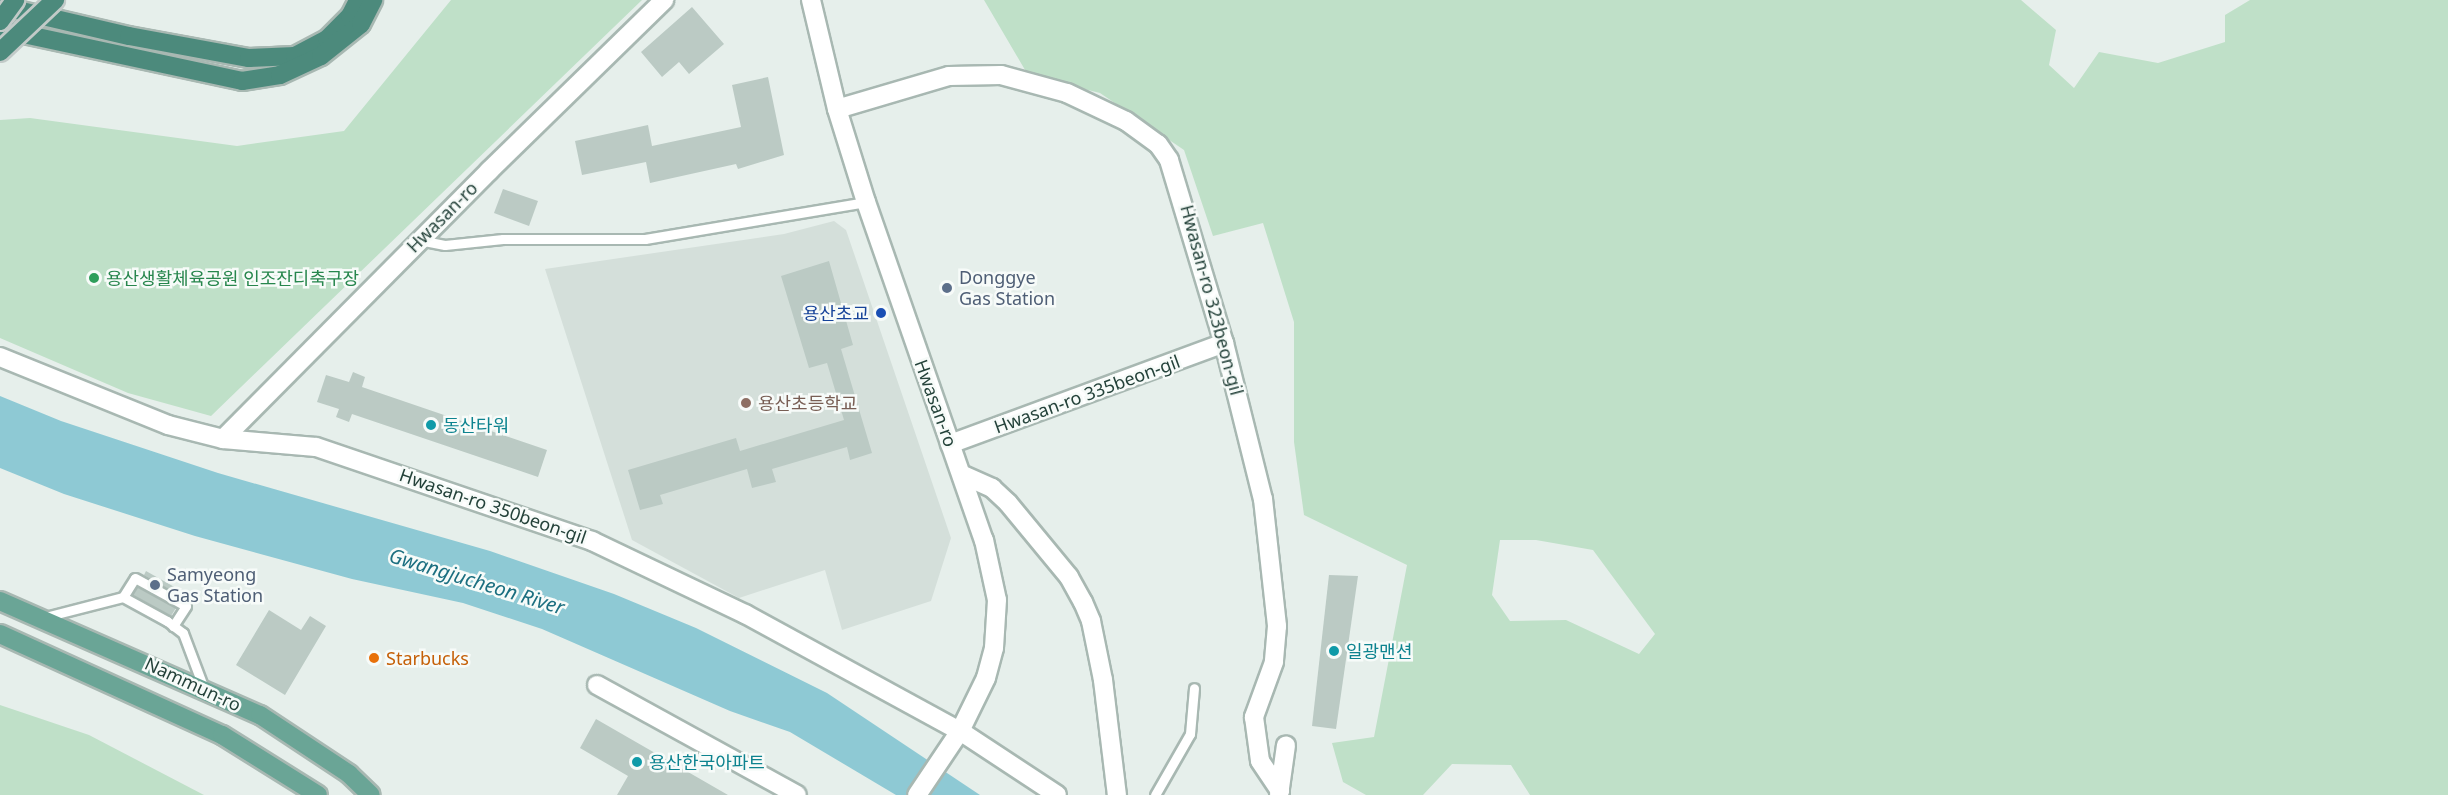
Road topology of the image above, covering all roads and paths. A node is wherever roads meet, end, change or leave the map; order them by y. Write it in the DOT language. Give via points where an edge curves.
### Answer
graph roads {
  1 [pos="15,0"];
  2 [pos="55,0"];
  3 [pos="358,0"];
  4 [pos="373,0"];
  5 [pos="664,0"];
  6 [pos="811,0"];
  7 [pos="0,6"];
  8 [pos="0,21"];
  9 [pos="0,29"];
  10 [pos="0,52"];
  11 [pos="837,109"];
  12 [pos="866,202"];
  13 [pos="419,240"];
  14 [pos="1224,343"];
  15 [pos="0,357"];
  16 [pos="223,439"];
  17 [pos="950,444"];
  18 [pos="963,475"];
  19 [pos="123,597"];
  20 [pos="0,601"];
  21 [pos="45,617"];
  22 [pos="173,626"];
  23 [pos="0,634"];
  24 [pos="597,685"];
  25 [pos="1194,688"];
  26 [pos="204,689"];
  27 [pos="960,731"];
  28 [pos="1286,745"];
  29 [pos="1280,793"];
  30 [pos="318,795"];
  31 [pos="371,795"];
  32 [pos="797,795"];
  33 [pos="917,795"];
  34 [pos="1057,795"];
  35 [pos="1117,795"];
  36 [pos="1155,795"];
  1 -- 8 [label="highway, bridge"];
  2 -- 10 [label="highway, bridge"];
  3 -- 7 [label="highway" via="350,15 327,39 295,56 249,58"];
  4 -- 9 [label="highway" via="361,24 321,56 280,75 242,81"];
  5 -- 13 [label="street, Hwasan-ro"];
  6 -- 11 [label="street, Hwasan-ro"];
  11 -- 12 [label="street, Hwasan-ro"];
  11 -- 14 [label="street, Hwasan-ro 323beon-gil" via="948,76 1001,75 1067,93 1126,121 1158,144 1175,173"];
  12 -- 13 [label="lane" via="645,239 503,239 445,245"];
  12 -- 17 [label="street, Hwasan-ro"];
  13 -- 16 [label="street, Hwasan-ro"];
  14 -- 17 [label="street, Hwasan-ro 335beon-gil"];
  14 -- 29 [label="street, Hwasan-ro 323beon-gil" via="1258,476 1275,587 1274,662 1254,717 1260,761"];
  15 -- 16 [label="street, Hwasan-ro 350beon-gil" via="138,415"];
  16 -- 27 [label="street, Hwasan-ro 350beon-gil" via="316,447 592,541 716,599"];
  17 -- 18 [label="street, Hwasan-ro"];
  18 -- 27 [label="street, Hwasan-ro" via="994,577 997,623 986,678"];
  18 -- 35 [label="street" via="992,488 1008,503 1069,578 1083,602 1091,621 1103,681"];
  19 -- 21 [label="lane"];
  19 -- 22 [label="lane"];
  19 -- 22 [label="lane" via="135,578 186,606"];
  20 -- 21 [label="main road, Nammun-ro"];
  21 -- 26 [label="main road, Nammun-ro"];
  22 -- 26 [label="lane" via="192,652"];
  23 -- 30 [label="main road, Nammun-ro" via="222,735"];
  24 -- 32 [label="street"];
  25 -- 36 [label="lane" via="1190,734"];
  26 -- 31 [label="main road, Nammun-ro" via="300,740"];
  27 -- 33 [label="street, Hwasan-ro"];
  27 -- 34 [label="street, Hwasan-ro 350beon-gil"];
  28 -- 29 [label="street"];
}
